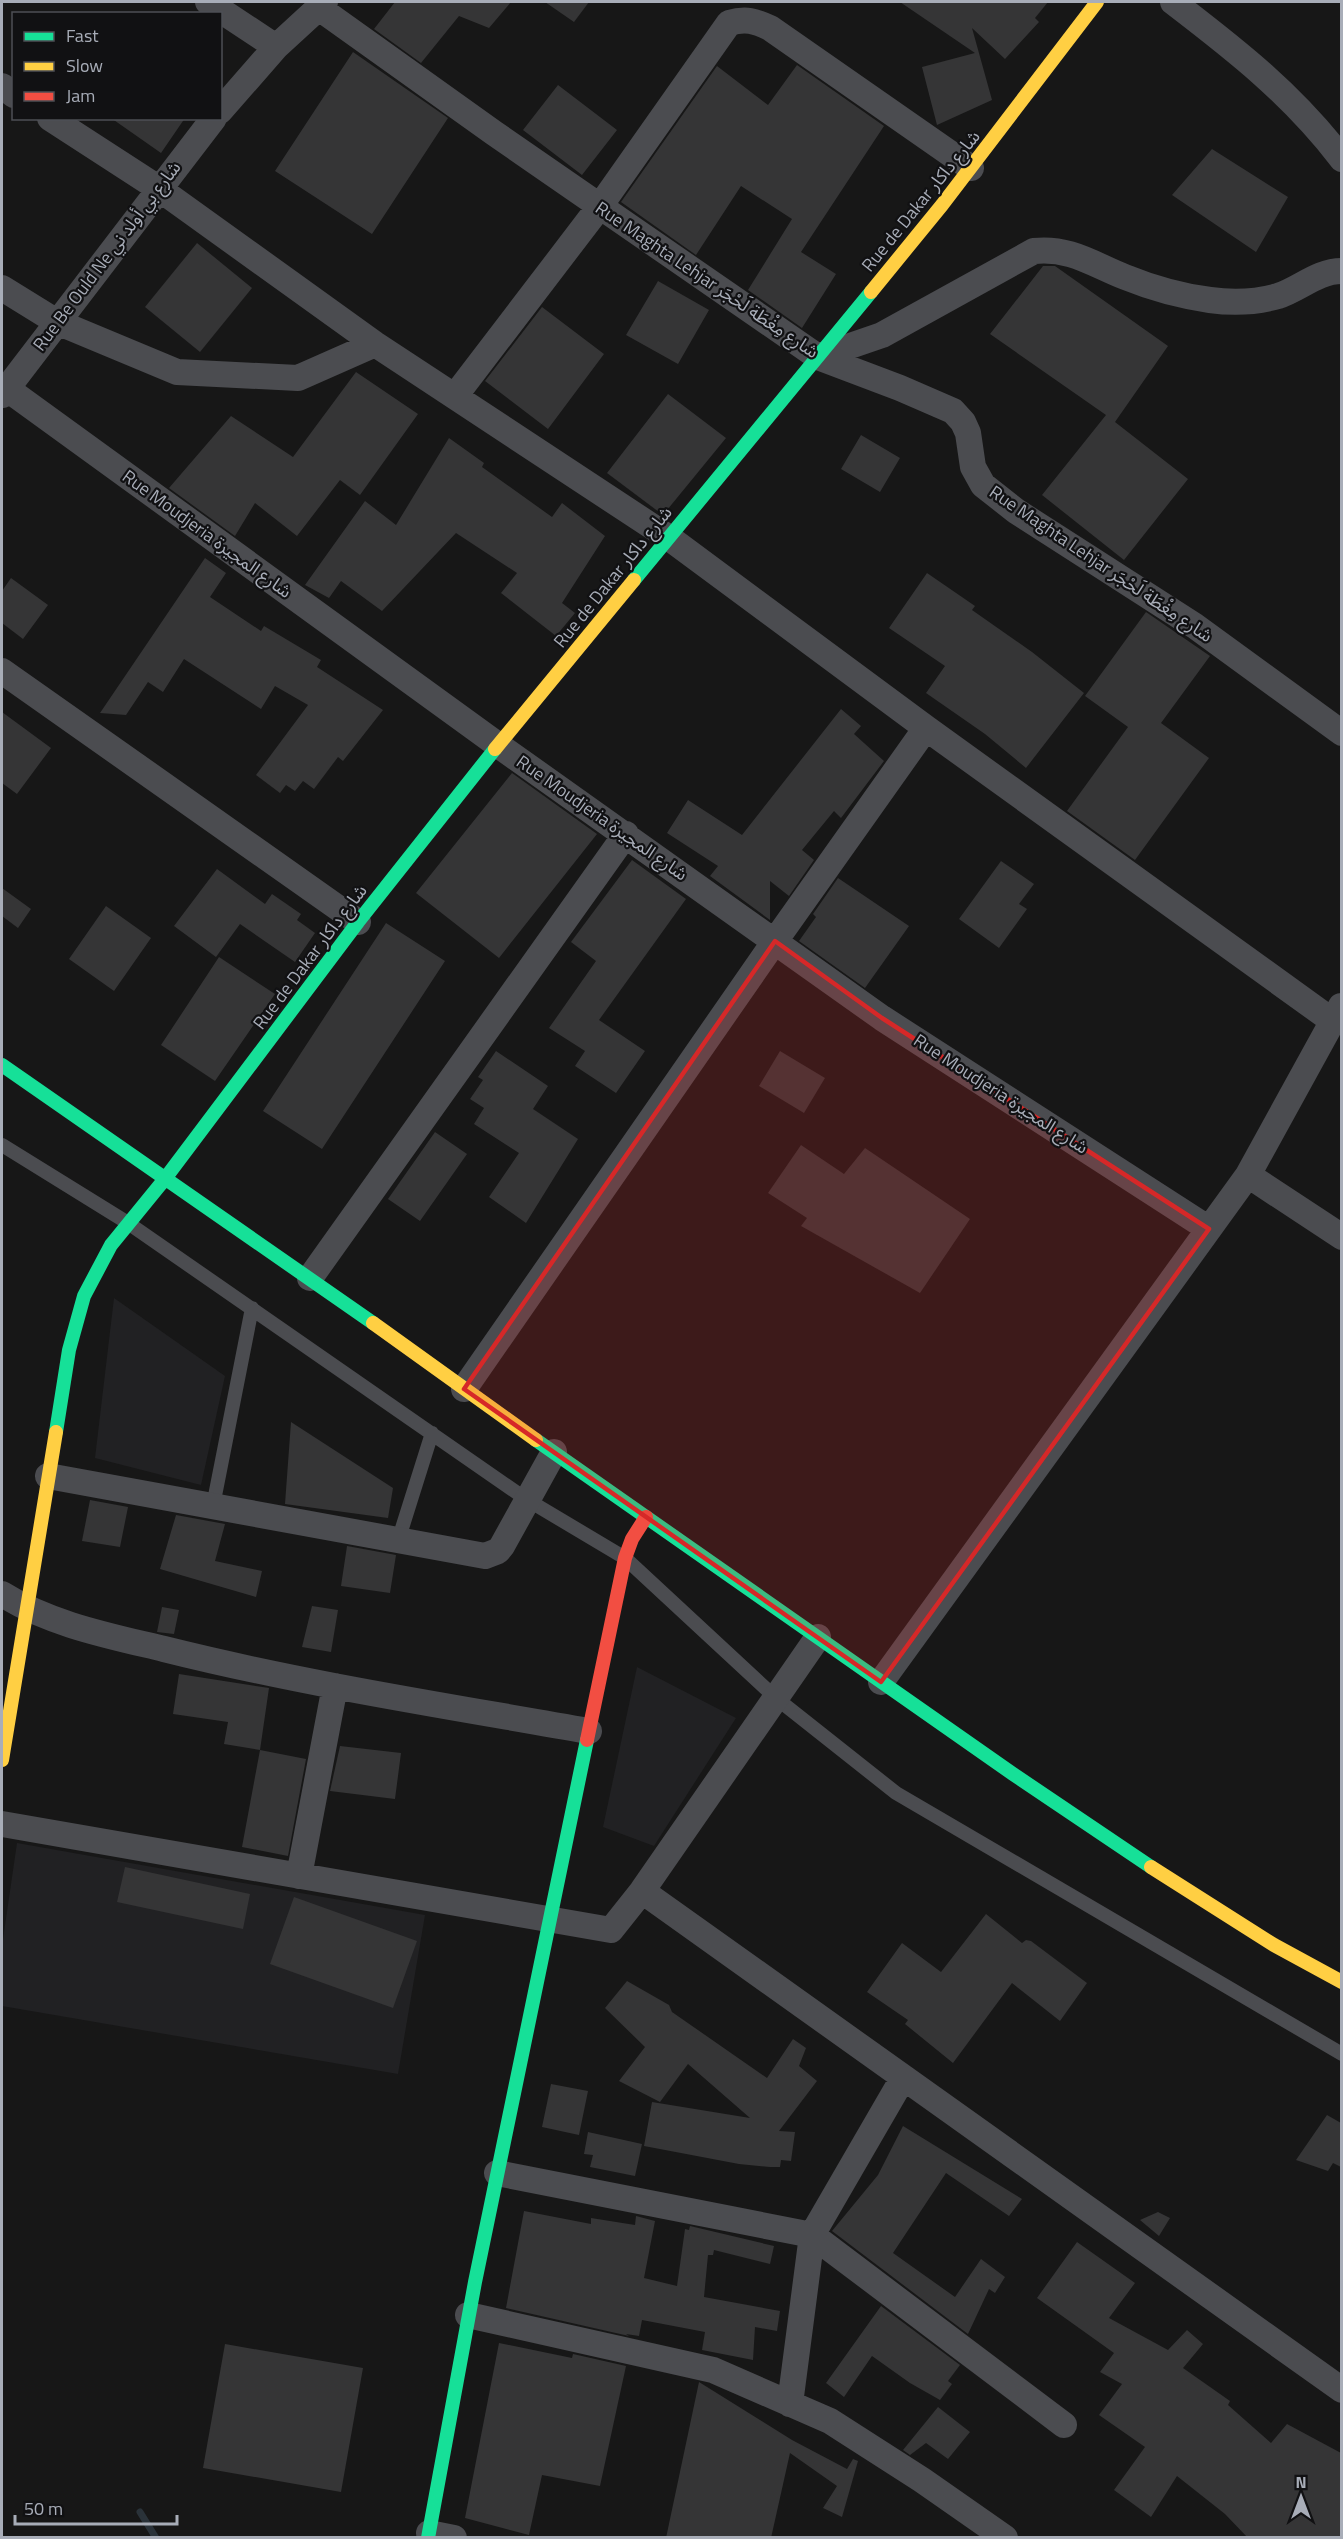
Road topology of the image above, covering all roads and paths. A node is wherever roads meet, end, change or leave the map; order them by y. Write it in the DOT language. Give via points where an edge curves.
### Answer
graph roads {
  1 [pos="208,2"];
  2 [pos="1097,2"];
  3 [pos="1173,2"];
  4 [pos="322,5"];
  5 [pos="276,47"];
  6 [pos="222,109"];
  7 [pos="53,120"];
  8 [pos="212,120"];
  9 [pos="1341,159"];
  10 [pos="971,168"];
  11 [pos="159,188"];
  12 [pos="600,206"];
  13 [pos="1341,271"];
  14 [pos="2,288"];
  15 [pos="57,322"];
  16 [pos="375,344"];
  17 [pos="818,357"];
  18 [pos="4,392"];
  19 [pos="455,396"];
  20 [pos="668,537"];
  21 [pos="2,671"];
  22 [pos="926,728"];
  23 [pos="1341,733"];
  24 [pos="498,745"];
  25 [pos="626,834"];
  26 [pos="358,922"];
  27 [pos="775,940"];
  28 [pos="1338,1014"];
  29 [pos="2,1065"];
  30 [pos="2,1145"];
  31 [pos="1248,1175"];
  32 [pos="164,1180"];
  33 [pos="128,1223"];
  34 [pos="1209,1229"];
  35 [pos="1341,1237"];
  36 [pos="310,1278"];
  37 [pos="252,1308"];
  38 [pos="464,1389"];
  39 [pos="432,1433"];
  40 [pos="554,1452"];
  41 [pos="48,1476"];
  42 [pos="526,1499"];
  43 [pos="213,1506"];
  44 [pos="646,1517"];
  45 [pos="398,1541"];
  46 [pos="625,1558"];
  47 [pos="2,1594"];
  48 [pos="26,1618"];
  49 [pos="818,1637"];
  50 [pos="2,1656"];
  51 [pos="881,1682"];
  52 [pos="335,1686"];
  53 [pos="776,1698"];
  54 [pos="589,1731"];
  55 [pos="2,1760"];
  56 [pos="2,1824"];
  57 [pos="299,1876"];
  58 [pos="642,1891"];
  59 [pos="550,1920"];
  60 [pos="1341,1982"];
  61 [pos="1341,2054"];
  62 [pos="903,2078"];
  63 [pos="497,2173"];
  64 [pos="812,2235"];
  65 [pos="468,2315"];
  66 [pos="1341,2390"];
  67 [pos="790,2404"];
  68 [pos="1064,2425"];
  69 [pos="428,2535"];
  70 [pos="454,2538"];
  71 [pos="1005,2538"];
  1 -- 5 [label="street"];
  2 -- 10 [label="street, Rue de Dakar شارع داكار"];
  3 -- 9 [label="street" via="1243,55 1312,119"];
  4 -- 5 [label="street"];
  4 -- 12 [label="street, Rue Maghta Lehjar شارع مِغْطَة لَحْجَر"];
  5 -- 6 [label="street"];
  7 -- 11 [label="street"];
  8 -- 11 [label="street, Rue Be Ould Ne شارع بي أولد ني"];
  10 -- 12 [label="street" via="770,28 741,19 729,23"];
  10 -- 17 [label="street, Rue de Dakar شارع داكار"];
  11 -- 15 [label="street, Rue Be Ould Ne شارع بي أولد ني"];
  11 -- 16 [label="street"];
  12 -- 17 [label="street, Rue Maghta Lehjar شارع مِغْطَة لَحْجَر"];
  12 -- 19 [label="street"];
  13 -- 17 [label="street" via="1317,276 1261,300 1210,300 1160,290 1077,254 1049,249 1034,251 882,335"];
  14 -- 15 [label="street"];
  15 -- 16 [label="street" via="177,372 298,378"];
  15 -- 18 [label="street, Rue Be Ould Ne شارع بي أولد ني"];
  16 -- 19 [label="street"];
  17 -- 20 [label="street, Rue de Dakar شارع داكار"];
  17 -- 23 [label="street, Rue Maghta Lehjar شارع مِغْطَة لَحْجَر" via="953,411 968,433 973,467 983,485 1016,511 1195,626"];
  18 -- 24 [label="street, Rue Moudjeria شارع المجيرة"];
  19 -- 20 [label="street"];
  20 -- 22 [label="street"];
  20 -- 24 [label="street, Rue de Dakar شارع داكار"];
  21 -- 26 [label="street"];
  22 -- 27 [label="street"];
  22 -- 28 [label="street"];
  24 -- 25 [label="street, Rue Moudjeria شارع المجيرة"];
  24 -- 26 [label="street, Rue de Dakar شارع داكار"];
  25 -- 27 [label="street, Rue Moudjeria شارع المجيرة"];
  25 -- 36 [label="street"];
  26 -- 32 [label="street, Rue de Dakar شارع داكار"];
  27 -- 34 [label="street, Rue Moudjeria شارع المجيرة" via="882,1018"];
  27 -- 38 [label="street"];
  28 -- 31 [label="street"];
  29 -- 32 [label="street"];
  30 -- 33 [label="lane"];
  31 -- 34 [label="street"];
  31 -- 35 [label="street"];
  32 -- 33 [label="street, Rue de Dakar شارع داكار"];
  32 -- 36 [label="street"];
  33 -- 37 [label="lane"];
  33 -- 41 [label="street, Rue de Dakar شارع داكار" via="96,1270 75,1322"];
  34 -- 51 [label="street"];
  36 -- 38 [label="street"];
  37 -- 39 [label="lane"];
  37 -- 43 [label="lane"];
  38 -- 40 [label="street"];
  39 -- 42 [label="lane"];
  39 -- 45 [label="lane"];
  40 -- 42 [label="street"];
  40 -- 44 [label="street"];
  41 -- 43 [label="street"];
  41 -- 48 [label="street, Rue de Dakar شارع داكار"];
  42 -- 45 [label="street" via="502,1546 492,1555 478,1556"];
  42 -- 46 [label="lane"];
  43 -- 45 [label="street"];
  44 -- 46 [label="street"];
  44 -- 49 [label="street"];
  46 -- 53 [label="lane"];
  46 -- 54 [label="street"];
  47 -- 48 [label="street"];
  48 -- 50 [label="street"];
  48 -- 52 [label="street"];
  48 -- 55 [label="street, Rue de Dakar شارع داكار"];
  49 -- 51 [label="street"];
  49 -- 53 [label="street"];
  51 -- 60 [label="street" via="1145,1863 1275,1946"];
  52 -- 54 [label="street"];
  52 -- 57 [label="street"];
  53 -- 58 [label="street"];
  53 -- 61 [label="lane" via="896,1793"];
  54 -- 59 [label="street"];
  56 -- 57 [label="street"];
  57 -- 59 [label="street"];
  58 -- 59 [label="street" via="611,1930"];
  58 -- 62 [label="street"];
  59 -- 63 [label="street"];
  62 -- 64 [label="street"];
  62 -- 66 [label="street"];
  63 -- 64 [label="street"];
  63 -- 65 [label="street"];
  64 -- 67 [label="street"];
  64 -- 68 [label="street"];
  65 -- 67 [label="street" via="712,2370"];
  65 -- 69 [label="street"];
  67 -- 71 [label="street" via="830,2421"];
  69 -- 70 [label="street"];
}
